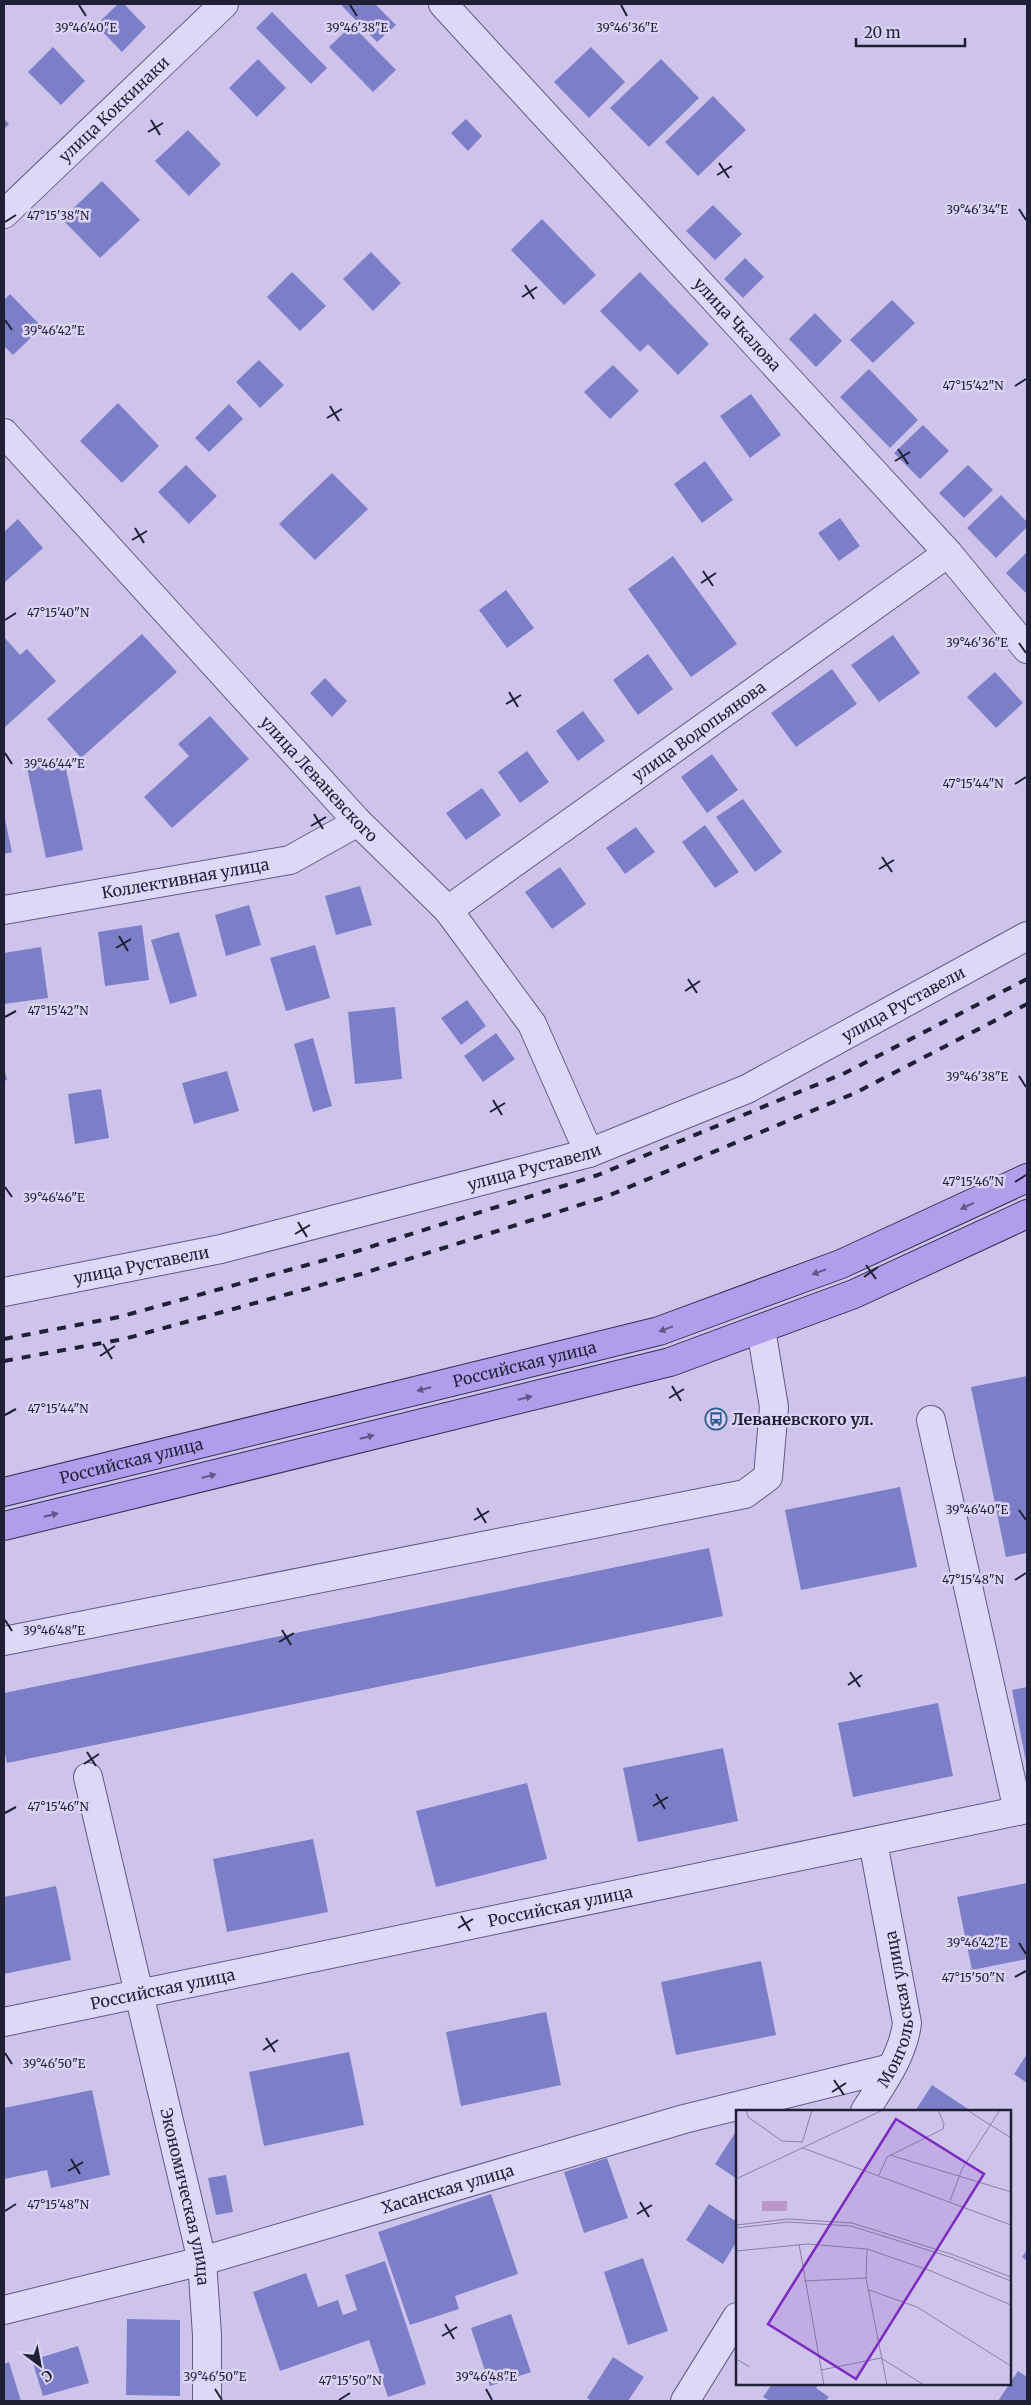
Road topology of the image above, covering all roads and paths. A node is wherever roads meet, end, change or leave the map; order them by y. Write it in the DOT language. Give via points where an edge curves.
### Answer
graph roads {
  1 [pos="224,4"];
  2 [pos="443,4"];
  3 [pos="4,214"];
  4 [pos="4,434"];
  5 [pos="948,553"];
  6 [pos="1027,649"];
  7 [pos="358,822"];
  8 [pos="4,910"];
  9 [pos="448,910"];
  10 [pos="1027,936"];
  11 [pos="589,1153"];
  12 [pos="1027,1178"];
  13 [pos="1027,1214"];
  14 [pos="4,1292"];
  15 [pos="761,1328"];
  16 [pos="931,1420"];
  17 [pos="4,1492"];
  18 [pos="4,1526"];
  19 [pos="4,1641"];
  20 [pos="88,1777"];
  21 [pos="1023,1810"];
  22 [pos="873,1842"];
  23 [pos="140,1995"];
  24 [pos="4,2022"];
  25 [pos="891,2068"];
  26 [pos="865,2110"];
  27 [pos="202,2261"];
  28 [pos="4,2310"];
  29 [pos="736,2319"];
  30 [pos="207,2401"];
  31 [pos="685,2401"];
  1 -- 3 [label="street, улица Коккинаки"];
  2 -- 5 [label="street, улица Чкалова"];
  4 -- 7 [label="street, улица Леваневского"];
  5 -- 6 [label="street, улица Чкалова"];
  5 -- 9 [label="street, улица Водопьянова"];
  7 -- 8 [label="street, Коллективная улица" via="290,860"];
  7 -- 9 [label="street, улица Леваневского"];
  9 -- 11 [label="street, улица Леваневского" via="532,1024"];
  10 -- 11 [label="street, улица Руставели" via="747,1089"];
  11 -- 14 [label="street, улица Руставели" via="221,1249"];
  12 -- 17 [label="main road, Российская улица, one-way" via="842,1264 659,1332"];
  13 -- 15 [label="main road, Российская улица" via="854,1294"];
  18 -- 15 [label="main road, Российская улица, one-way" via="670,1362"];
  15 -- 19 [label="street" via="774,1407 768,1477 745,1494"];
  16 -- 21 [label="street"];
  20 -- 23 [label="street, Экономическая улица"];
  21 -- 22 [label="street, Российская улица"];
  22 -- 23 [label="street, Российская улица"];
  22 -- 25 [label="street, Монгольская улица" via="907,2023 905,2040"];
  23 -- 24 [label="street, Российская улица"];
  23 -- 27 [label="street, Экономическая улица"];
  25 -- 26 [label="street, Монгольская улица"];
  25 -- 27 [label="street, Хасанская улица" via="684,2119"];
  27 -- 28 [label="street, Хасанская улица"];
  27 -- 30 [label="street, Экономическая улица" via="208,2335"];
  29 -- 31 [label="street"];
}
